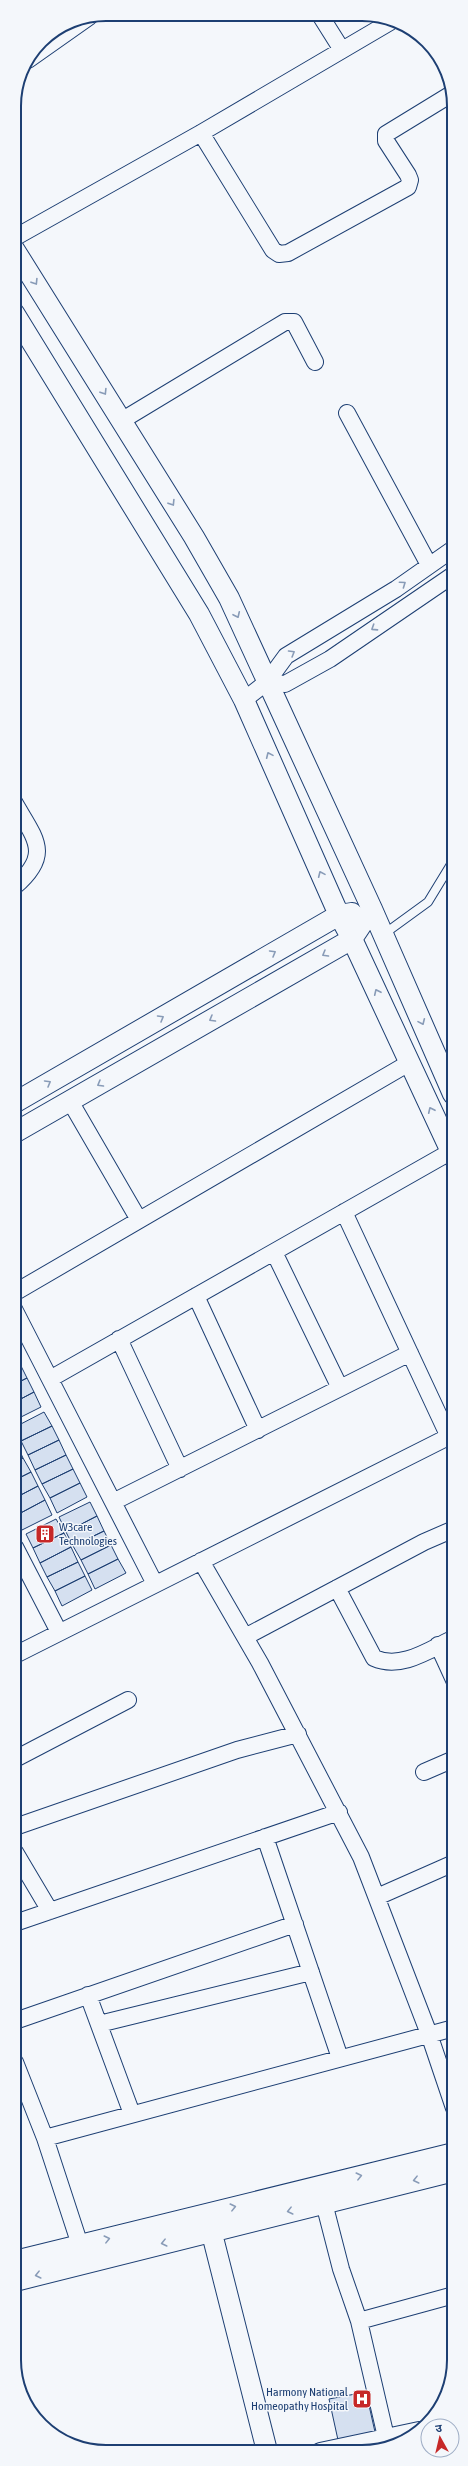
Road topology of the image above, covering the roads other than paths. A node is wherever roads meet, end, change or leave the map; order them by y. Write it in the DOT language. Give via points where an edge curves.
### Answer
graph roads {
  1 [pos="324,21"];
  2 [pos="385,25"];
  3 [pos="75,27"];
  4 [pos="42,50"];
  5 [pos="342,50"];
  6 [pos="446,97"];
  7 [pos="201,133"];
  8 [pos="21,234"];
  9 [pos="21,260"];
  10 [pos="21,324"];
  11 [pos="315,362"];
  12 [pos="347,413"];
  13 [pos="121,421"];
  14 [pos="447,553"];
  15 [pos="429,566"];
  16 [pos="447,579"];
  17 [pos="267,682"];
  18 [pos="244,700"];
  19 [pos="21,814"];
  20 [pos="447,871"];
  21 [pos="21,881"];
  22 [pos="372,909"];
  23 [pos="339,915"];
  24 [pos="383,934"];
  25 [pos="352,939"];
  26 [pos="409,1063"];
  27 [pos="447,1078"];
  28 [pos="21,1099"];
  29 [pos="70,1101"];
  30 [pos="21,1130"];
  31 [pos="447,1144"];
  32 [pos="447,1158"];
  33 [pos="344,1212"];
  34 [pos="139,1220"];
  35 [pos="274,1252"];
  36 [pos="21,1288"];
  37 [pos="196,1296"];
  38 [pos="21,1323"];
  39 [pos="119,1339"];
  40 [pos="410,1353"];
  41 [pos="50,1379"];
  42 [pos="340,1388"];
  43 [pos="447,1428"];
  44 [pos="258,1430"];
  45 [pos="447,1438"];
  46 [pos="180,1469"];
  47 [pos="113,1502"];
  48 [pos="447,1532"];
  49 [pos="21,1561"];
  50 [pos="201,1561"];
  51 [pos="155,1584"];
  52 [pos="337,1588"];
  53 [pos="59,1632"];
  54 [pos="245,1637"];
  55 [pos="447,1641"];
  56 [pos="438,1645"];
  57 [pos="21,1652"];
  58 [pos="447,1665"];
  59 [pos="128,1700"];
  60 [pos="298,1734"];
  61 [pos="21,1756"];
  62 [pos="447,1762"];
  63 [pos="424,1772"];
  64 [pos="339,1812"];
  65 [pos="21,1825"];
  66 [pos="265,1837"];
  67 [pos="21,1862"];
  68 [pos="447,1866"];
  69 [pos="377,1897"];
  70 [pos="50,1911"];
  71 [pos="21,1921"];
  72 [pos="295,1924"];
  73 [pos="311,1972"];
  74 [pos="88,1995"];
  75 [pos="21,2019"];
  76 [pos="99,2024"];
  77 [pos="447,2030"];
  78 [pos="429,2034"];
  79 [pos="340,2058"];
  80 [pos="21,2077"];
  81 [pos="447,2087"];
  82 [pos="132,2114"];
  83 [pos="45,2138"];
  84 [pos="447,2155"];
  85 [pos="447,2172"];
  86 [pos="324,2203"];
  87 [pos="209,2222"];
  88 [pos="80,2245"];
  89 [pos="21,2260"];
  90 [pos="21,2279"];
  91 [pos="447,2297"];
  92 [pos="359,2321"];
  93 [pos="405,2433"];
  94 [pos="386,2437"];
  95 [pos="265,2445"];
  96 [pos="348,2445"];
  1 -- 5 [label="street"];
  2 -- 5 [label="street"];
  3 -- 4 [label="street"];
  5 -- 7 [label="street"];
  6 -- 7 [label="street" via="386,134 386,141 408,175 408,187 288,253 279,254 273,250"];
  7 -- 8 [label="street"];
  9 -- 13 [label="street, one-way"];
  10 -- 18 [label="street" via="198,614"];
  11 -- 13 [label="street" via="294,322 285,322"];
  12 -- 15 [label="street"];
  13 -- 17 [label="street, one-way" via="194,537 228,598"];
  14 -- 15 [label="street"];
  17 -- 15 [label="street, one-way" via="286,656"];
  16 -- 17 [label="street, one-way" via="330,658 285,684"];
  17 -- 18 [label="street"];
  17 -- 22 [label="street"];
  23 -- 18 [label="street, one-way"];
  19 -- 21 [label="street" via="37,842 38,858"];
  20 -- 24 [label="lane" via="428,902"];
  22 -- 23 [label="street"];
  22 -- 24 [label="street"];
  22 -- 25 [label="street"];
  23 -- 25 [label="street"];
  28 -- 23 [label="street, one-way"];
  24 -- 27 [label="street, one-way"];
  26 -- 25 [label="street, one-way"];
  25 -- 29 [label="street, one-way"];
  31 -- 26 [label="street, one-way"];
  26 -- 34 [label="street"];
  29 -- 30 [label="street"];
  29 -- 34 [label="street"];
  32 -- 33 [label="street"];
  33 -- 35 [label="street"];
  33 -- 40 [label="street"];
  34 -- 36 [label="street"];
  35 -- 37 [label="street"];
  35 -- 42 [label="street"];
  37 -- 39 [label="street"];
  37 -- 44 [label="street"];
  38 -- 41 [label="street"];
  39 -- 41 [label="street"];
  39 -- 46 [label="street"];
  40 -- 42 [label="street"];
  40 -- 43 [label="street"];
  41 -- 47 [label="street"];
  42 -- 44 [label="street"];
  44 -- 46 [label="street"];
  45 -- 50 [label="street"];
  46 -- 47 [label="street"];
  47 -- 51 [label="street"];
  48 -- 52 [label="street"];
  49 -- 53 [label="street"];
  50 -- 51 [label="street"];
  50 -- 54 [label="street"];
  51 -- 53 [label="street"];
  52 -- 54 [label="street"];
  52 -- 56 [label="street" via="374,1658 386,1663 403,1662"];
  53 -- 57 [label="street"];
  54 -- 60 [label="street"];
  55 -- 56 [label="street"];
  56 -- 58 [label="street"];
  59 -- 61 [label="street"];
  60 -- 64 [label="street"];
  60 -- 65 [label="street" via="237,1750"];
  62 -- 63 [label="street"];
  64 -- 66 [label="street"];
  64 -- 69 [label="street"];
  66 -- 70 [label="street"];
  66 -- 72 [label="street"];
  67 -- 70 [label="street"];
  68 -- 69 [label="street"];
  69 -- 78 [label="street"];
  70 -- 71 [label="street"];
  72 -- 73 [label="street"];
  72 -- 74 [label="street"];
  73 -- 76 [label="street"];
  73 -- 79 [label="street"];
  74 -- 75 [label="street"];
  74 -- 76 [label="street"];
  76 -- 82 [label="street"];
  77 -- 78 [label="street"];
  78 -- 79 [label="street"];
  78 -- 81 [label="street"];
  79 -- 82 [label="street"];
  80 -- 83 [label="street"];
  82 -- 83 [label="street"];
  83 -- 88 [label="street"];
  87 -- 84 [label="street, one-way"];
  85 -- 86 [label="street, one-way"];
  86 -- 87 [label="street, one-way"];
  86 -- 92 [label="street" via="341,2269"];
  88 -- 87 [label="street, one-way"];
  87 -- 90 [label="street, one-way"];
  87 -- 95 [label="street"];
  88 -- 89 [label="street"];
  91 -- 92 [label="street"];
  92 -- 94 [label="street"];
  93 -- 94 [label="street"];
  94 -- 96 [label="street"];
}
